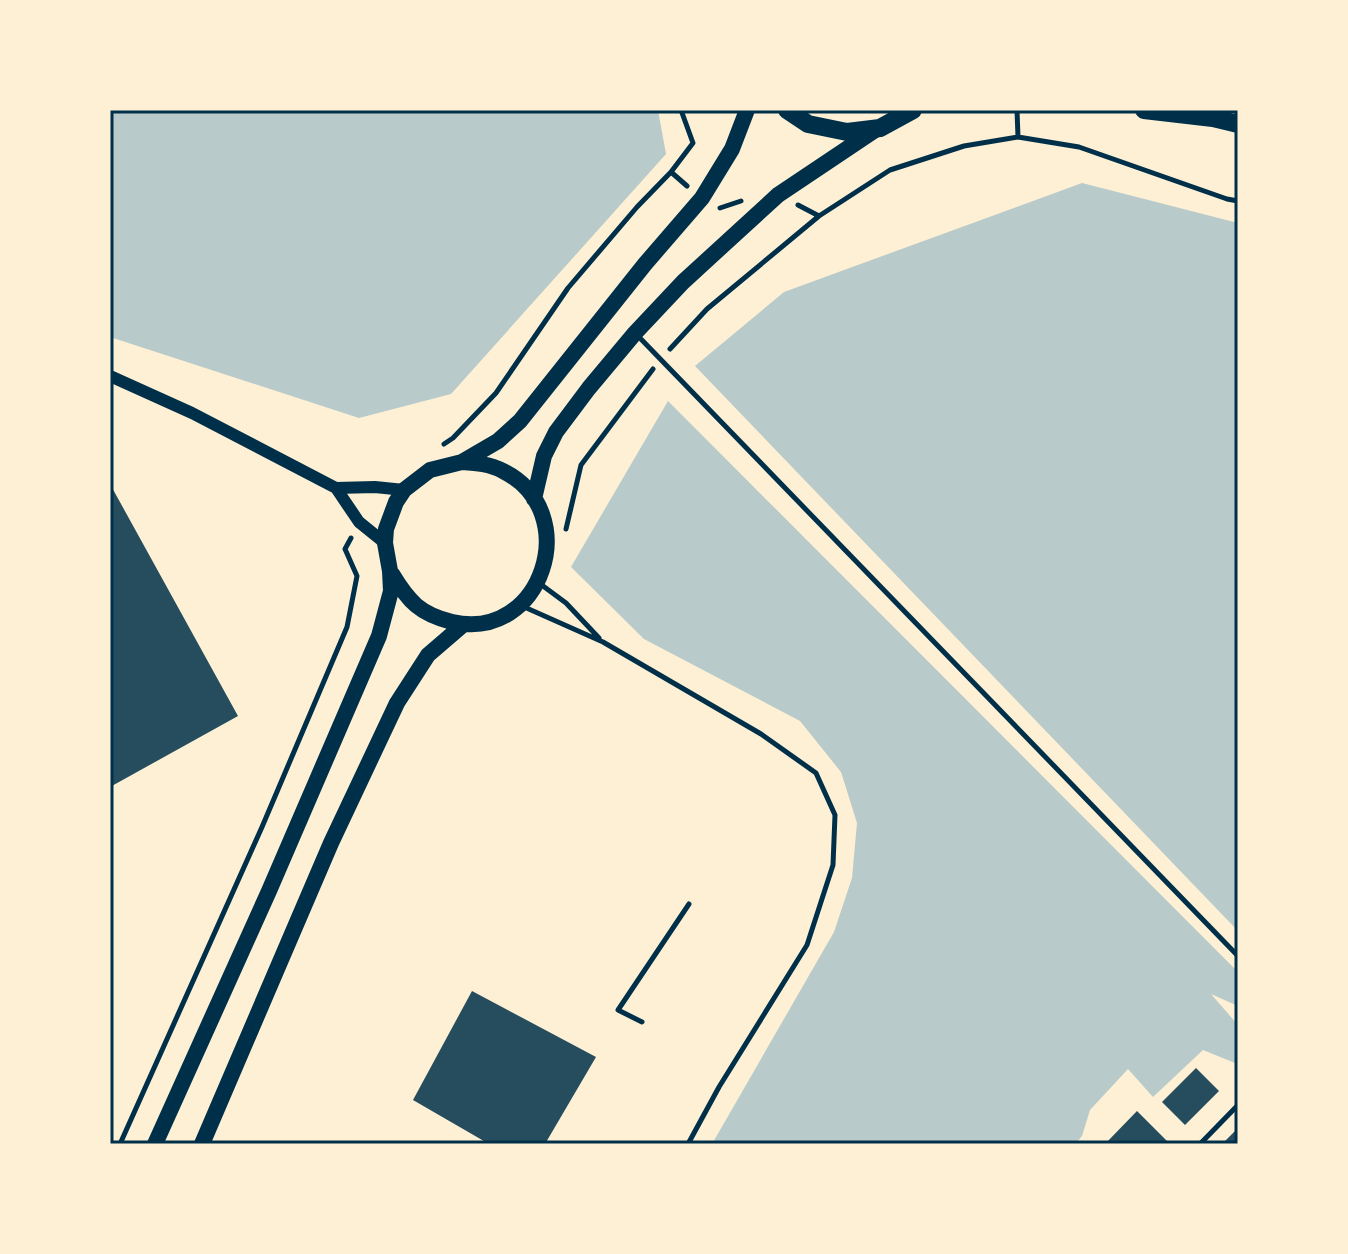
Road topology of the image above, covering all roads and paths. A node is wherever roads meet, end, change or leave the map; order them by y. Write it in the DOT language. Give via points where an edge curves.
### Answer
graph roads {
  1 [pos="747,110"];
  2 [pos="787,110"];
  3 [pos="1017,110"];
  4 [pos="1144,110"];
  5 [pos="1190,110"];
  6 [pos="915,111"];
  7 [pos="1213,118"];
  8 [pos="1238,124"];
  9 [pos="880,128"];
  10 [pos="1018,137"];
  11 [pos="1238,201"];
  12 [pos="635,333"];
  13 [pos="660,359"];
  14 [pos="110,376"];
  15 [pos="462,462"];
  16 [pos="336,488"];
  17 [pos="404,490"];
  18 [pos="534,499"];
  19 [pos="564,536"];
  20 [pos="385,543"];
  21 [pos="390,571"];
  22 [pos="538,582"];
  23 [pos="519,605"];
  24 [pos="464,624"];
  25 [pos="603,642"];
  26 [pos="689,904"];
  27 [pos="1238,956"];
  28 [pos="642,1022"];
  29 [pos="1238,1105"];
  30 [pos="155,1144"];
  31 [pos="202,1144"];
  32 [pos="688,1144"];
  33 [pos="1200,1144"];
  1 -- 15 [label="main road" via="732,149 702,198 520,421"];
  2 -- 9 [label="highway" via="808,124 847,132"];
  3 -- 10 [label="path"];
  4 -- 7 [label="highway"];
  5 -- 7 [label="highway"];
  6 -- 9 [label="highway"];
  7 -- 8 [label="highway"];
  9 -- 12 [label="main road" via="778,195"];
  10 -- 11 [label="path" via="1079,147"];
  10 -- 13 [label="path" via="964,146 890,170 808,225 707,309"];
  12 -- 13 [label="lane"];
  12 -- 18 [label="main road" via="556,432"];
  13 -- 19 [label="path" via="581,465"];
  13 -- 27 [label="lane"];
  14 -- 16 [label="street"];
  15 -- 17 [label="main road" via="430,470"];
  15 -- 18 [label="main road" via="503,470"];
  16 -- 17 [label="street"];
  16 -- 20 [label="street" via="359,522"];
  17 -- 20 [label="main road" via="390,515"];
  18 -- 22 [label="main road" via="548,549"];
  20 -- 21 [label="main road"];
  21 -- 24 [label="main road" via="407,599 433,617"];
  21 -- 30 [label="main road" via="391,591 379,636"];
  22 -- 23 [label="main road"];
  22 -- 25 [label="lane"];
  23 -- 24 [label="main road" via="484,623"];
  23 -- 25 [label="lane"];
  24 -- 31 [label="main road" via="428,655 397,703"];
  25 -- 32 [label="lane" via="761,734 816,773 835,815 833,865 807,945"];
  26 -- 28 [label="lane" via="618,1010"];
  29 -- 33 [label="lane"];
}
